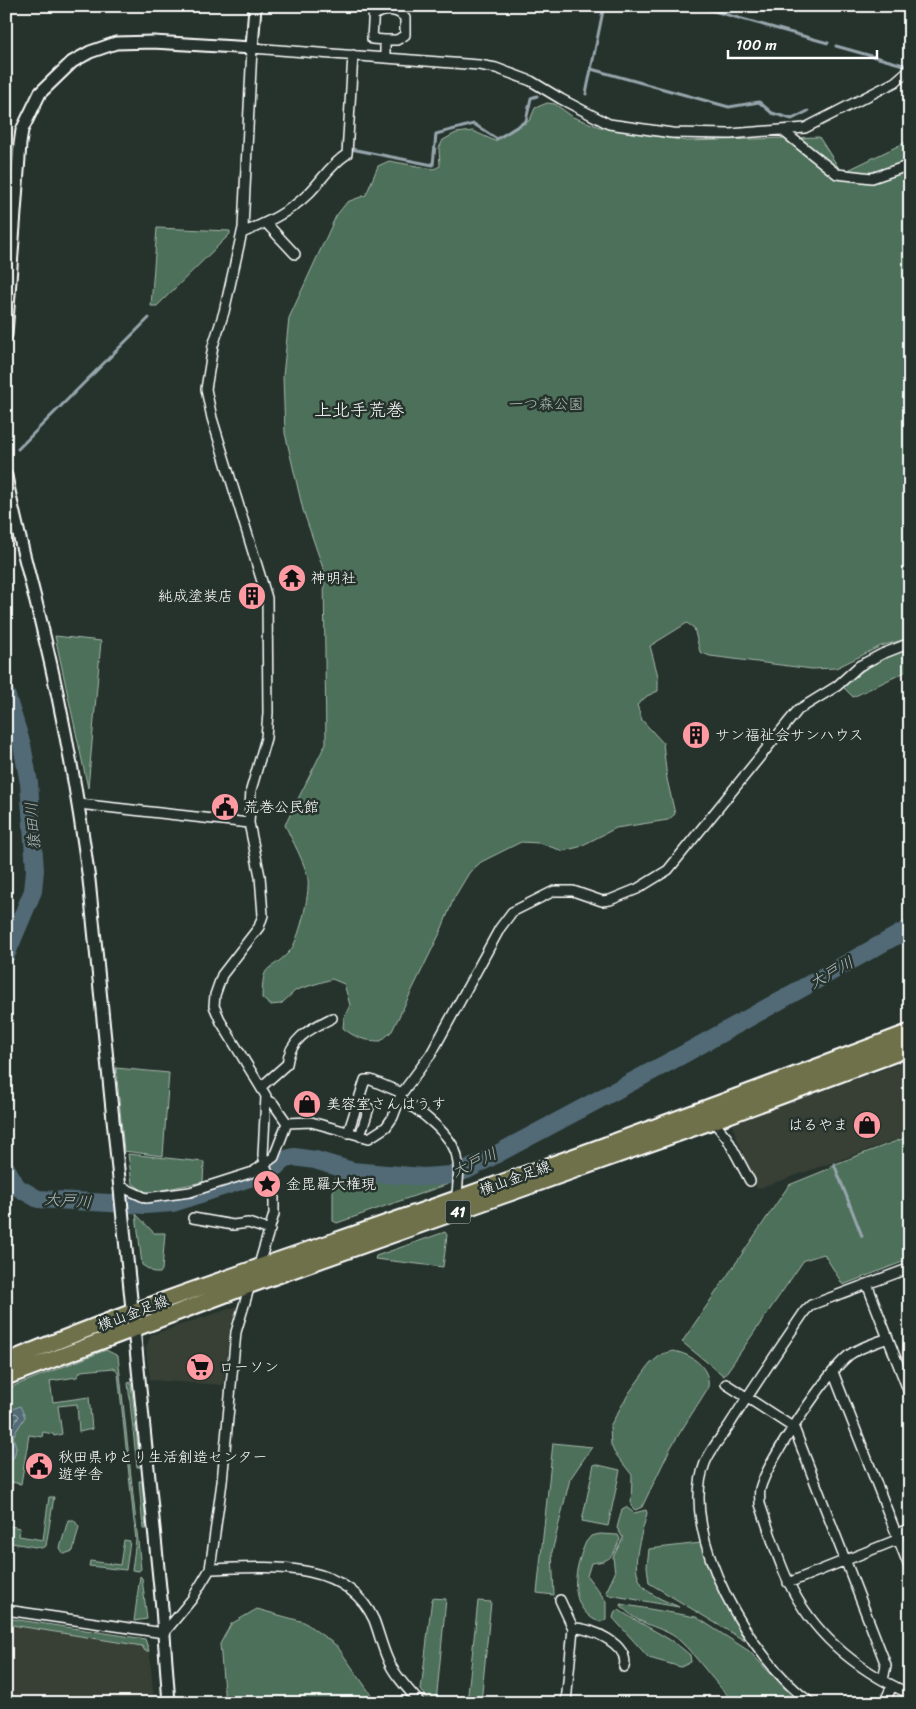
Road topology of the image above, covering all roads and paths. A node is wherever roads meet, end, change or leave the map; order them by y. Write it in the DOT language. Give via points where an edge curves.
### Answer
graph roads {
  1 [pos="255,6"];
  2 [pos="374,11"];
  3 [pos="385,40"];
  4 [pos="252,48"];
  5 [pos="353,55"];
  6 [pos="384,58"];
  7 [pos="910,69"];
  8 [pos="783,131"];
  9 [pos="910,165"];
  10 [pos="266,223"];
  11 [pos="242,233"];
  12 [pos="295,254"];
  13 [pos="6,335"];
  14 [pos="6,476"];
  15 [pos="910,643"];
  16 [pos="79,804"];
  17 [pos="249,823"];
  18 [pos="332,1018"];
  19 [pos="910,1032"];
  20 [pos="910,1048"];
  21 [pos="261,1087"];
  22 [pos="401,1096"];
  23 [pos="266,1100"];
  24 [pos="369,1108"];
  25 [pos="713,1121"];
  26 [pos="287,1122"];
  27 [pos="348,1133"];
  28 [pos="360,1136"];
  29 [pos="266,1165"];
  30 [pos="750,1181"];
  31 [pos="121,1190"];
  32 [pos="456,1206"];
  33 [pos="193,1218"];
  34 [pos="270,1230"];
  35 [pos="258,1268"];
  36 [pos="910,1268"];
  37 [pos="250,1284"];
  38 [pos="867,1284"];
  39 [pos="133,1321"];
  40 [pos="888,1338"];
  41 [pos="6,1362"];
  42 [pos="833,1372"];
  43 [pos="6,1377"];
  44 [pos="726,1384"];
  45 [pos="910,1395"];
  46 [pos="747,1398"];
  47 [pos="794,1428"];
  48 [pos="910,1528"];
  49 [pos="898,1536"];
  50 [pos="845,1560"];
  51 [pos="210,1569"];
  52 [pos="910,1569"];
  53 [pos="788,1583"];
  54 [pos="560,1600"];
  55 [pos="6,1610"];
  56 [pos="573,1628"];
  57 [pos="164,1633"];
  58 [pos="624,1667"];
  59 [pos="883,1680"];
  60 [pos="892,1686"];
  61 [pos="910,1694"];
  62 [pos="169,1703"];
  63 [pos="420,1703"];
  64 [pos="566,1703"];
  65 [pos="811,1703"];
  66 [pos="884,1703"];
  1 -- 4 [label="street"];
  2 -- 3 [label="street" via="372,39"];
  2 -- 3 [label="street" via="395,11 406,18 405,35 397,40"];
  3 -- 6 [label="street"];
  4 -- 5 [label="street"];
  4 -- 11 [label="street"];
  4 -- 13 [label="street" via="116,43 72,62 40,92 22,130 20,144"];
  5 -- 6 [label="street"];
  5 -- 10 [label="street" via="346,154 334,162 309,194"];
  6 -- 8 [label="street" via="496,68 531,81 609,124 672,133"];
  7 -- 8 [label="street" via="896,82 805,128"];
  8 -- 9 [label="street" via="838,174 872,178"];
  10 -- 11 [label="street"];
  10 -- 12 [label="street"];
  11 -- 17 [label="street" via="213,346 206,389 267,598 266,738 251,790"];
  14 -- 16 [label="street" via="21,552 43,630"];
  15 -- 22 [label="street" via="859,666 837,686 798,710 668,870 637,889 610,900 602,901 563,889 512,912 431,1054"];
  16 -- 17 [label="street"];
  16 -- 31 [label="street"];
  17 -- 21 [label="street" via="261,884 263,915 259,927 222,975 214,995 214,1006"];
  18 -- 21 [label="street" via="310,1029 293,1045 288,1052 288,1064"];
  19 -- 32 [label="main road, 横山金足線 / 41"];
  20 -- 25 [label="main road, 横山金足線 / 41"];
  21 -- 23 [label="street"];
  22 -- 27 [label="street" via="365,1080"];
  22 -- 28 [label="street" via="386,1127 369,1138"];
  22 -- 32 [label="street" via="426,1116 450,1142 457,1156"];
  23 -- 26 [label="street" via="273,1103"];
  23 -- 29 [label="street" via="262,1155"];
  24 -- 28 [label="street"];
  25 -- 30 [label="street" via="727,1138"];
  25 -- 32 [label="main road, 横山金足線 / 41"];
  26 -- 27 [label="street" via="311,1122"];
  26 -- 29 [label="street" via="274,1158"];
  27 -- 28 [label="street"];
  29 -- 31 [label="street" via="213,1185 166,1196 146,1198"];
  29 -- 34 [label="street" via="274,1198"];
  31 -- 39 [label="street"];
  32 -- 35 [label="main road, 横山金足線 / 41"];
  32 -- 37 [label="main road, 横山金足線 / 41"];
  33 -- 34 [label="street" via="248,1224"];
  34 -- 35 [label="street"];
  35 -- 37 [label="street"];
  35 -- 39 [label="main road, 横山金足線 / 41"];
  36 -- 38 [label="street"];
  37 -- 39 [label="main road, 横山金足線 / 41"];
  37 -- 51 [label="street" via="236,1332"];
  38 -- 40 [label="street"];
  38 -- 46 [label="street" via="805,1311"];
  39 -- 41 [label="main road, 横山金足線 / 41"];
  39 -- 43 [label="main road, 横山金足線 / 41"];
  39 -- 57 [label="street"];
  40 -- 42 [label="street" via="850,1354"];
  40 -- 45 [label="street"];
  42 -- 47 [label="street"];
  42 -- 49 [label="street"];
  44 -- 46 [label="street"];
  46 -- 47 [label="street"];
  46 -- 65 [label="street" via="705,1462 701,1532 730,1603 754,1644 776,1671"];
  47 -- 50 [label="street"];
  47 -- 53 [label="street" via="760,1491 760,1504"];
  48 -- 49 [label="street"];
  49 -- 50 [label="street"];
  49 -- 52 [label="street"];
  50 -- 53 [label="street"];
  50 -- 59 [label="street" via="886,1665"];
  51 -- 57 [label="street" via="192,1599"];
  51 -- 63 [label="street" via="254,1566 309,1572 342,1583 360,1600 373,1619 388,1662"];
  53 -- 59 [label="street" via="820,1632 867,1672"];
  54 -- 56 [label="street"];
  55 -- 57 [label="street"];
  56 -- 58 [label="street" via="584,1628 610,1641 624,1653"];
  56 -- 64 [label="street"];
  57 -- 62 [label="street"];
  59 -- 60 [label="street"];
  60 -- 61 [label="street"];
  60 -- 66 [label="street"];
}
